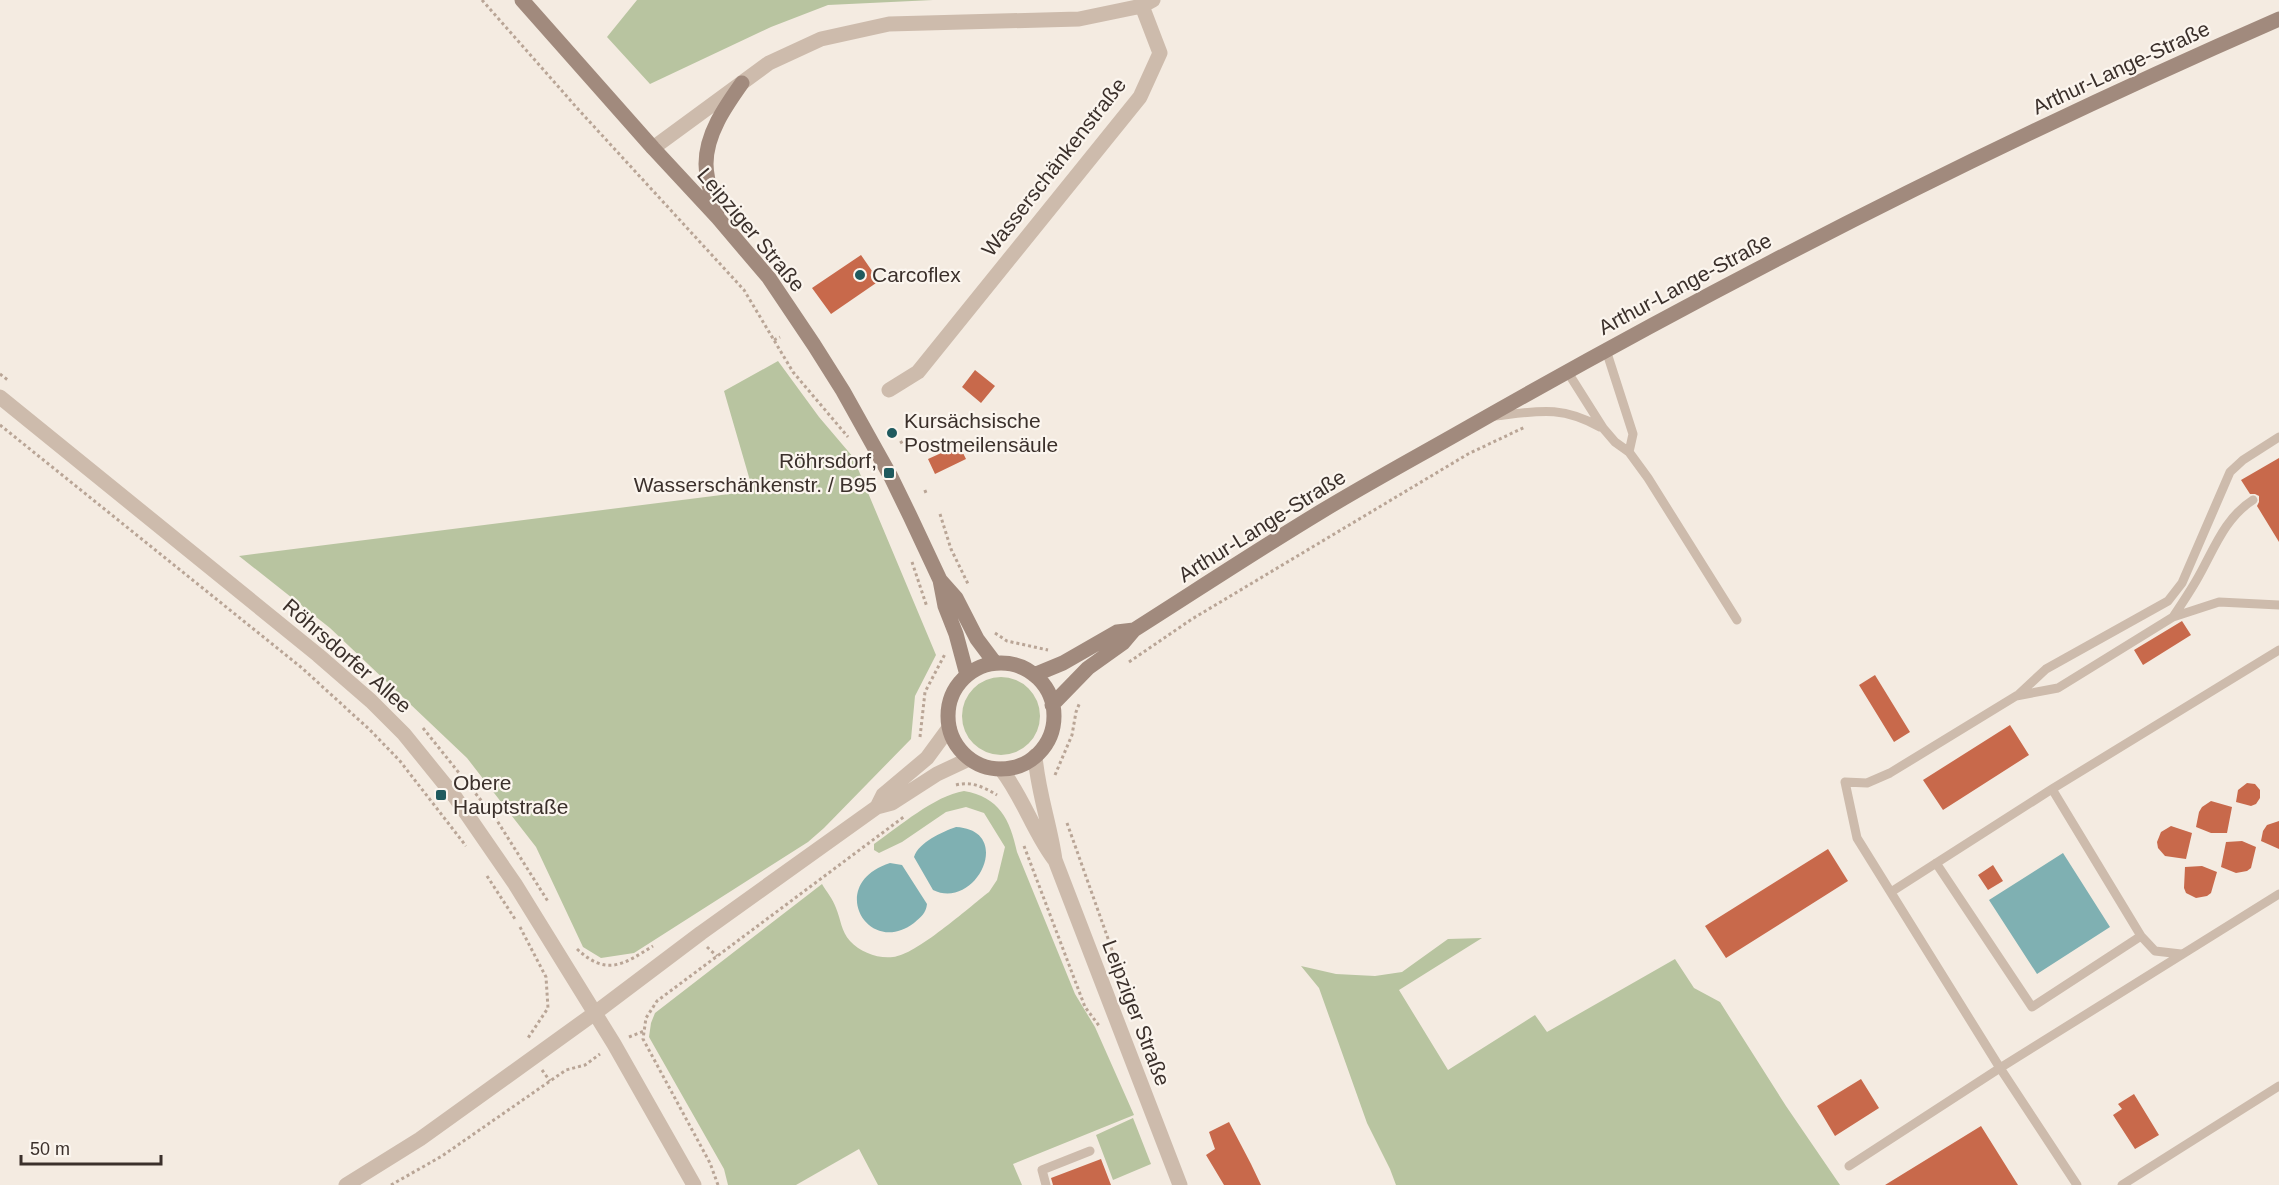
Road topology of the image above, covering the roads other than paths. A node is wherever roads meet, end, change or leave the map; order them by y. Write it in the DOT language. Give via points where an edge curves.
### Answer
graph roads {
  1 [pos="522,0"];
  2 [pos="1148,3"];
  3 [pos="2279,19"];
  4 [pos="742,83"];
  5 [pos="653,148"];
  6 [pos="718,218"];
  7 [pos="1606,350"];
  8 [pos="1567,370"];
  9 [pos="889,390"];
  10 [pos="0,397"];
  11 [pos="1487,417"];
  12 [pos="1603,428"];
  13 [pos="2279,437"];
  14 [pos="1629,452"];
  15 [pos="2253,500"];
  16 [pos="940,580"];
  17 [pos="2279,605"];
  18 [pos="2173,617"];
  19 [pos="1737,620"];
  20 [pos="1134,630"];
  21 [pos="2279,650"];
  22 [pos="995,663"];
  23 [pos="967,675"];
  24 [pos="1034,675"];
  25 [pos="2016,696"];
  26 [pos="1052,705"];
  27 [pos="949,728"];
  28 [pos="1035,756"];
  29 [pos="969,759"];
  30 [pos="1001,769"];
  31 [pos="2052,789"];
  32 [pos="877,807"];
  33 [pos="1056,860"];
  34 [pos="1936,863"];
  35 [pos="1891,892"];
  36 [pos="2279,894"];
  37 [pos="2141,936"];
  38 [pos="2181,954"];
  39 [pos="595,1013"];
  40 [pos="2000,1068"];
  41 [pos="2279,1086"];
  42 [pos="1090,1151"];
  43 [pos="1849,1166"];
  44 [pos="1179,1183"];
  45 [pos="346,1185"];
  46 [pos="694,1185"];
  47 [pos="1046,1185"];
  48 [pos="2077,1185"];
  49 [pos="2122,1185"];
  1 -- 5 [label="main road, Leipziger Straße"];
  2 -- 4 [label="street, Wasserschänkenstraße" via="1079,19 889,24 821,39 769,63"];
  2 -- 9 [label="street, Wasserschänkenstraße" via="1160,53 1140,97 918,372"];
  3 -- 7 [label="main road, Arthur-Lange-Straße" via="1952,170"];
  4 -- 5 [label="street, Wasserschänkenstraße"];
  4 -- 6 [label="main road" via="709,141 708,183"];
  5 -- 6 [label="main road, Leipziger Straße"];
  6 -- 16 [label="main road, Leipziger Straße" via="769,278 843,391 891,477"];
  7 -- 8 [label="main road, Arthur-Lange-Straße"];
  7 -- 14 [label="lane" via="1633,434"];
  8 -- 11 [label="main road, Arthur-Lange-Straße"];
  8 -- 12 [label="lane"];
  10 -- 39 [label="street, Röhrsdorfer Allee" via="318,655 404,734 455,797 508,874"];
  11 -- 12 [label="lane" via="1557,410 1584,417"];
  11 -- 20 [label="main road, Arthur-Lange-Straße" via="1322,512"];
  12 -- 14 [label="lane"];
  13 -- 25 [label="lane" via="2230,472 2182,583 2168,601 2046,669"];
  14 -- 19 [label="lane"];
  15 -- 18 [label="lane" via="2220,534"];
  16 -- 22 [label="main road, Leipziger Straße" via="956,598 977,639"];
  16 -- 23 [label="main road, Leipziger Straße"];
  17 -- 18 [label="lane" via="2219,602"];
  18 -- 25 [label="lane" via="2058,688"];
  20 -- 24 [label="main road, Arthur-Lange-Straße" via="1117,632"];
  20 -- 26 [label="main road, Arthur-Lange-Straße"];
  21 -- 31 [label="lane"];
  22 -- 23 [label="main road"];
  22 -- 24 [label="main road" via="1017,666"];
  23 -- 27 [label="main road" via="950,701"];
  24 -- 26 [label="main road" via="1046,688"];
  25 -- 35 [label="lane" via="1890,772 1867,783 1845,782 1857,838"];
  26 -- 28 [label="main road" via="1051,734"];
  27 -- 29 [label="main road" via="957,747"];
  27 -- 32 [label="street" via="927,758 883,795"];
  28 -- 30 [label="main road"];
  28 -- 33 [label="street, Leipziger Straße"];
  29 -- 30 [label="main road" via="984,767"];
  29 -- 32 [label="street" via="892,803"];
  30 -- 33 [label="street, Leipziger Straße" via="1040,840"];
  31 -- 34 [label="lane"];
  31 -- 37 [label="lane"];
  32 -- 39 [label="street"];
  33 -- 44 [label="street, Leipziger Straße"];
  34 -- 35 [label="lane"];
  34 -- 37 [label="lane" via="2032,1007"];
  35 -- 40 [label="lane"];
  36 -- 38 [label="lane"];
  37 -- 38 [label="lane" via="2155,951"];
  38 -- 40 [label="lane"];
  39 -- 45 [label="street" via="420,1139"];
  39 -- 46 [label="street, Röhrsdorfer Allee"];
  40 -- 43 [label="lane"];
  40 -- 48 [label="lane"];
  41 -- 49 [label="lane"];
  42 -- 47 [label="lane" via="1042,1170"];
}
